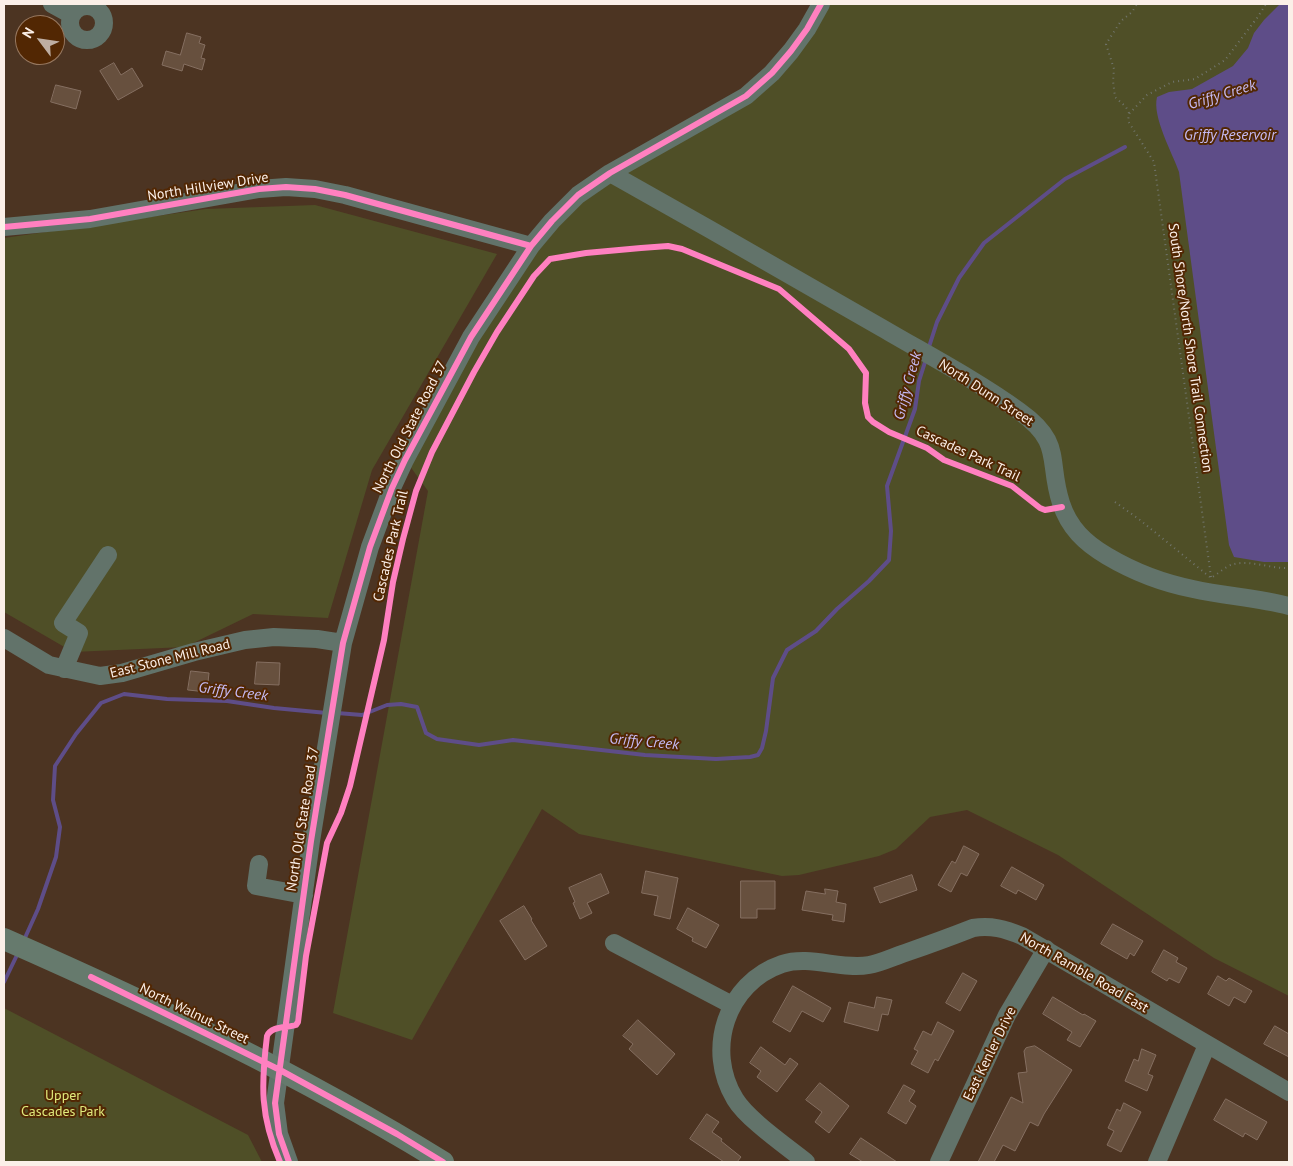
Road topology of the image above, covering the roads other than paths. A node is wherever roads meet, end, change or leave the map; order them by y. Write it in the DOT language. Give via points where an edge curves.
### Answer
graph roads {
  1 [pos="52,4"];
  2 [pos="821,4"];
  3 [pos="72,15"];
  4 [pos="610,173"];
  5 [pos="4,227"];
  6 [pos="531,246"];
  7 [pos="108,555"];
  8 [pos="1289,606"];
  9 [pos="4,638"];
  10 [pos="343,643"];
  11 [pos="64,670"];
  12 [pos="259,864"];
  13 [pos="304,895"];
  14 [pos="4,939"];
  15 [pos="614,943"];
  16 [pos="1046,949"];
  17 [pos="732,1005"];
  18 [pos="1207,1044"];
  19 [pos="280,1070"];
  20 [pos="1289,1092"];
  21 [pos="289,1162"];
  22 [pos="443,1162"];
  23 [pos="806,1162"];
  24 [pos="939,1162"];
  25 [pos="1157,1162"];
  1 -- 3 [label="street"];
  2 -- 4 [label="street, North Old State Road 37" via="791,51 746,96"];
  4 -- 6 [label="street, North Old State Road 37" via="578,195"];
  4 -- 8 [label="street, North Dunn Street" via="763,259 1017,410 1047,437 1065,515 1077,533 1098,551 1164,582"];
  5 -- 6 [label="street, North Hillview Drive" via="90,219 232,193 286,187 345,195"];
  6 -- 10 [label="street, North Old State Road 37" via="471,337 405,460 370,547"];
  7 -- 11 [label="street" via="64,623 79,633"];
  9 -- 11 [label="street, East Stone Mill Road" via="49,665"];
  10 -- 11 [label="street, East Stone Mill Road" via="274,637 194,652 122,673 100,676"];
  10 -- 13 [label="street, North Old State Road 37"];
  12 -- 13 [label="street" via="256,886"];
  13 -- 19 [label="street, North Old State Road 37"];
  14 -- 19 [label="main road, North Walnut Street"];
  15 -- 17 [label="street"];
  16 -- 17 [label="street, North Ramble Road East" via="999,928 973,928 869,965 784,963 751,983"];
  16 -- 18 [label="street, North Ramble Road East"];
  16 -- 24 [label="street, East Kenler Drive" via="1007,1014"];
  17 -- 23 [label="street" via="725,1021 722,1050 726,1076 735,1099"];
  18 -- 20 [label="street, North Ramble Road East"];
  18 -- 25 [label="street"];
  19 -- 21 [label="street, North Old State Road 37" via="277,1120"];
  19 -- 22 [label="main road, North Walnut Street"];
}
